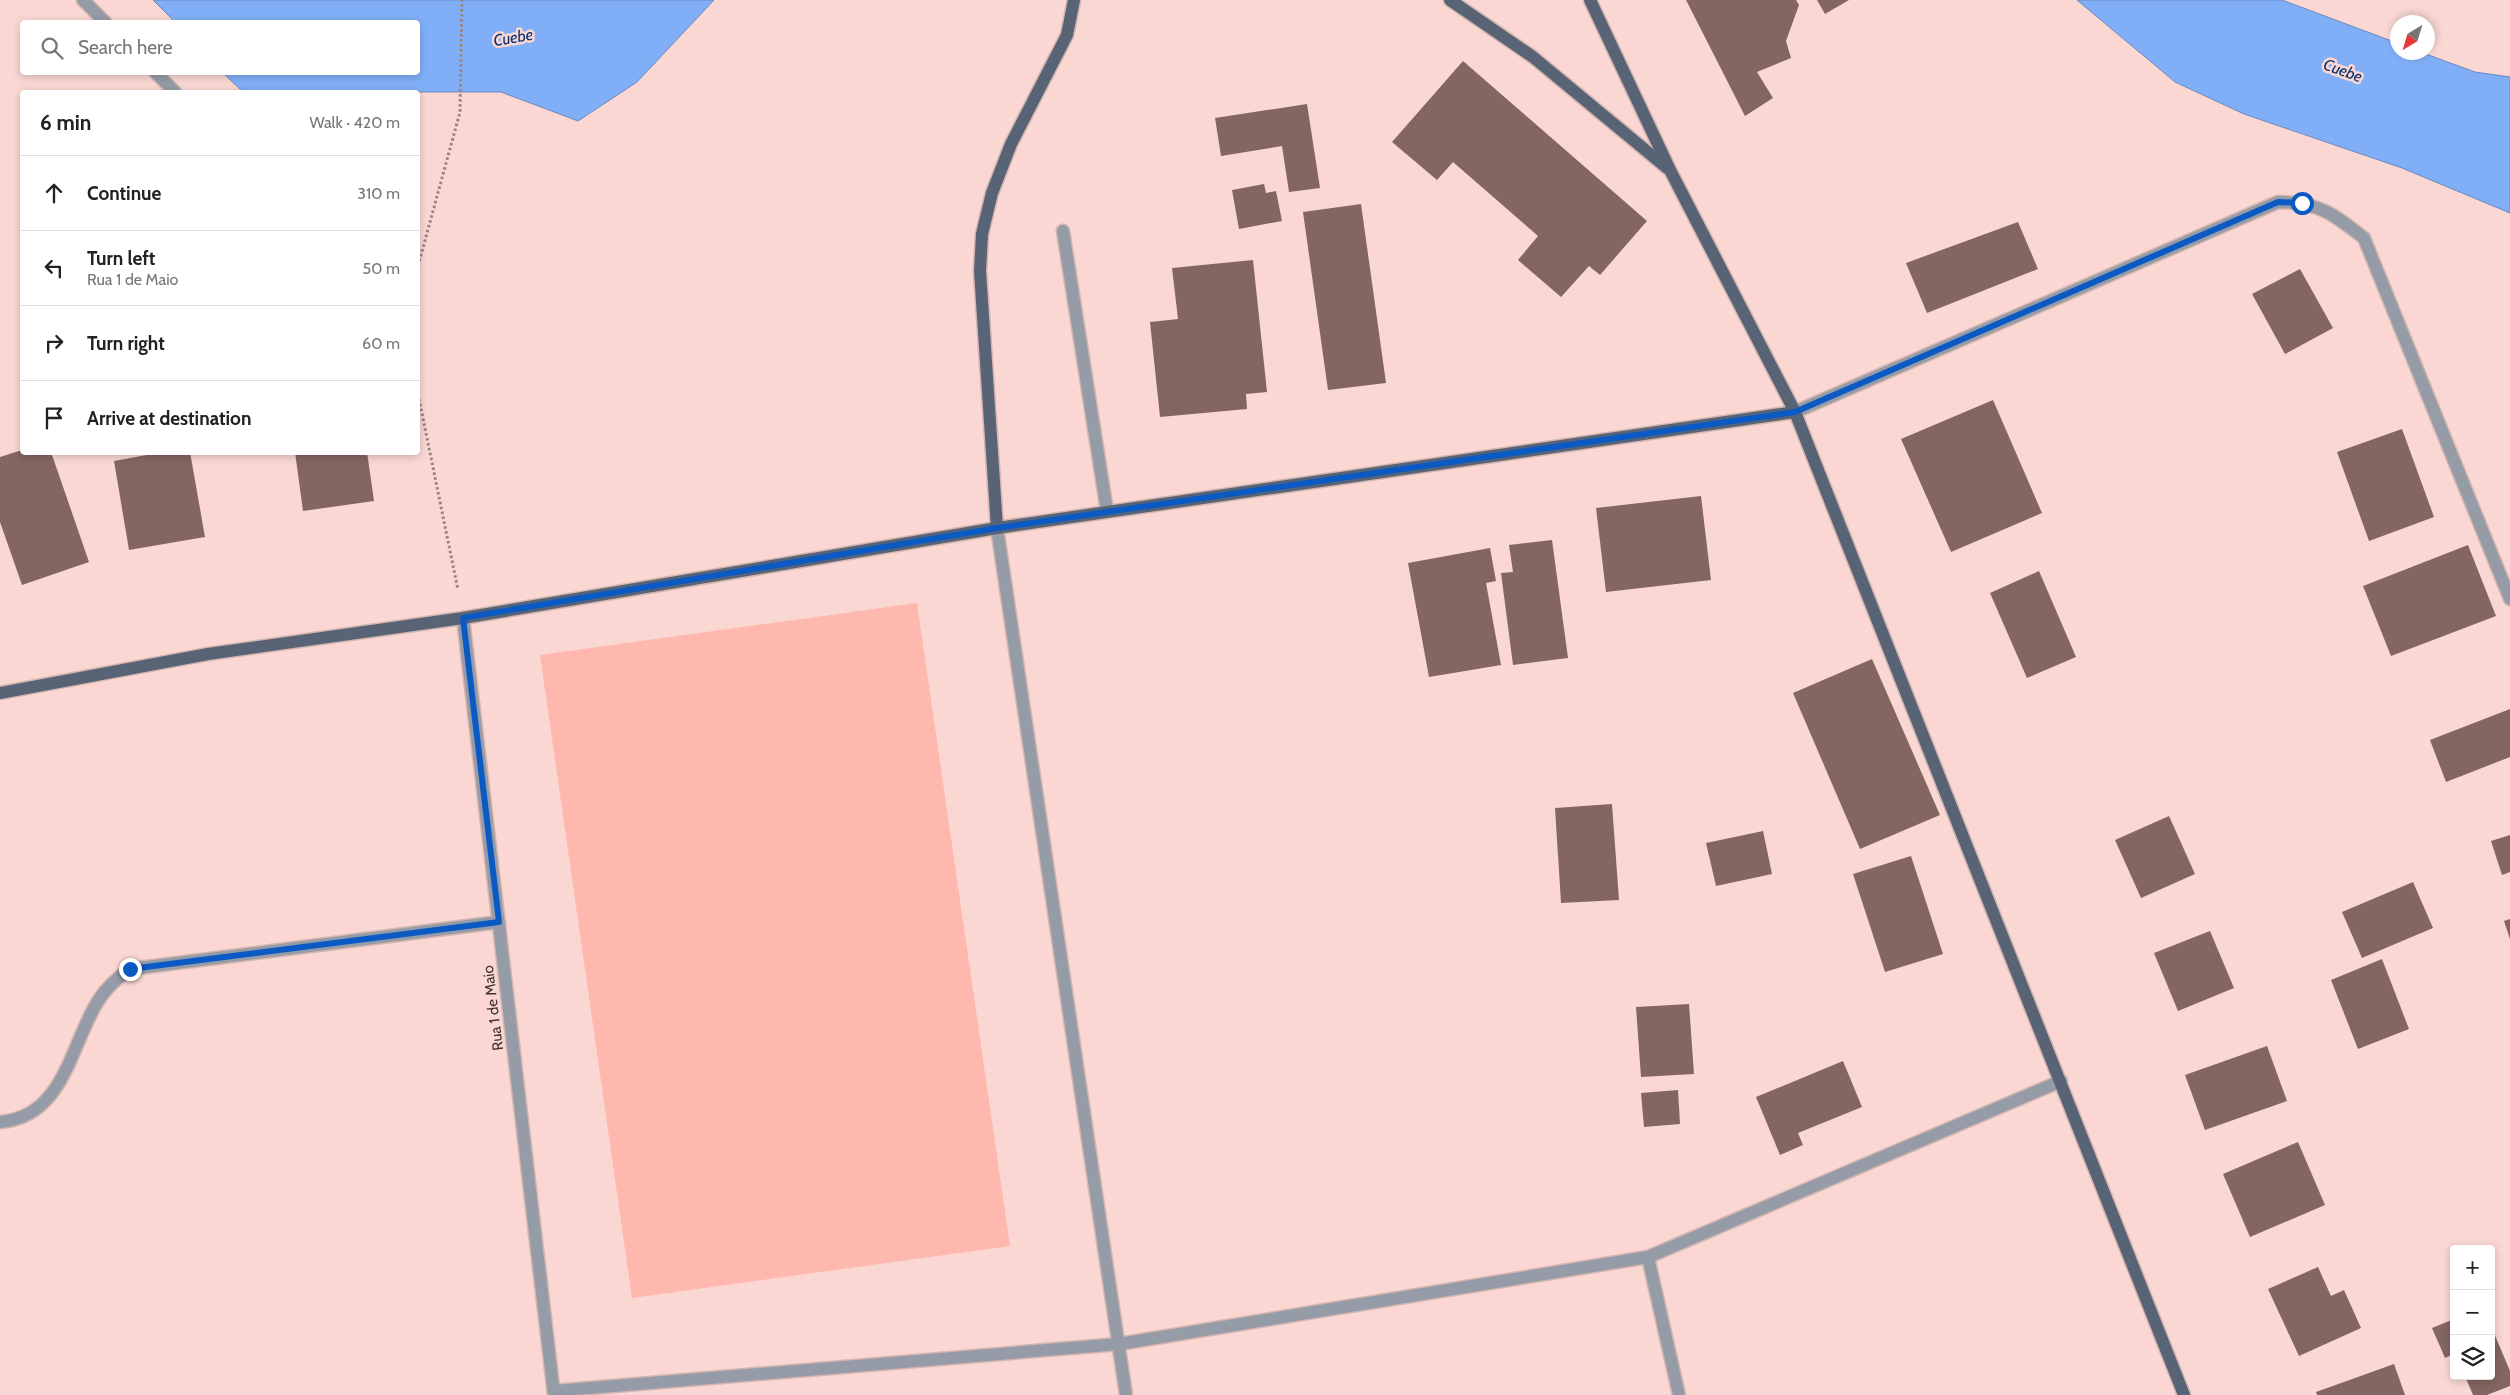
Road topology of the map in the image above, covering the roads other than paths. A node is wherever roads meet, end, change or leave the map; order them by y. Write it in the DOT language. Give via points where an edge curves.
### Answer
graph roads {
  1 [pos="83,0"];
  2 [pos="1074,0"];
  3 [pos="1450,0"];
  4 [pos="1590,0"];
  5 [pos="103,20"];
  6 [pos="158,75"];
  7 [pos="173,90"];
  8 [pos="1671,172"];
  9 [pos="1063,231"];
  10 [pos="1795,412"];
  11 [pos="1107,511"];
  12 [pos="997,528"];
  13 [pos="2510,599"];
  14 [pos="463,618"];
  15 [pos="0,693"];
  16 [pos="499,922"];
  17 [pos="2061,1081"];
  18 [pos="0,1122"];
  19 [pos="1648,1257"];
  20 [pos="1119,1344"];
  21 [pos="554,1393"];
  22 [pos="1126,1395"];
  23 [pos="1679,1395"];
  24 [pos="2184,1395"];
  1 -- 5 [label="street"];
  2 -- 12 [label="main road" via="1067,35 1011,144 992,193 982,234 980,271"];
  3 -- 8 [label="main road" via="1533,57"];
  4 -- 8 [label="main road"];
  6 -- 7 [label="street"];
  8 -- 10 [label="main road"];
  9 -- 11 [label="street"];
  10 -- 11 [label="main road"];
  10 -- 13 [label="street" via="2278,202 2302,203 2332,214 2364,238"];
  10 -- 17 [label="main road"];
  11 -- 12 [label="main road"];
  12 -- 14 [label="main road"];
  12 -- 20 [label="street"];
  14 -- 15 [label="main road" via="208,654"];
  14 -- 16 [label="street, Rua 1 de Maio"];
  16 -- 18 [label="street" via="130,969 113,981 97,1002 54,1094 35,1110 12,1121"];
  16 -- 21 [label="street, Rua 1 de Maio"];
  17 -- 19 [label="street"];
  17 -- 24 [label="main road"];
  19 -- 20 [label="street"];
  19 -- 23 [label="street"];
  20 -- 21 [label="street"];
  20 -- 22 [label="street"];
}
